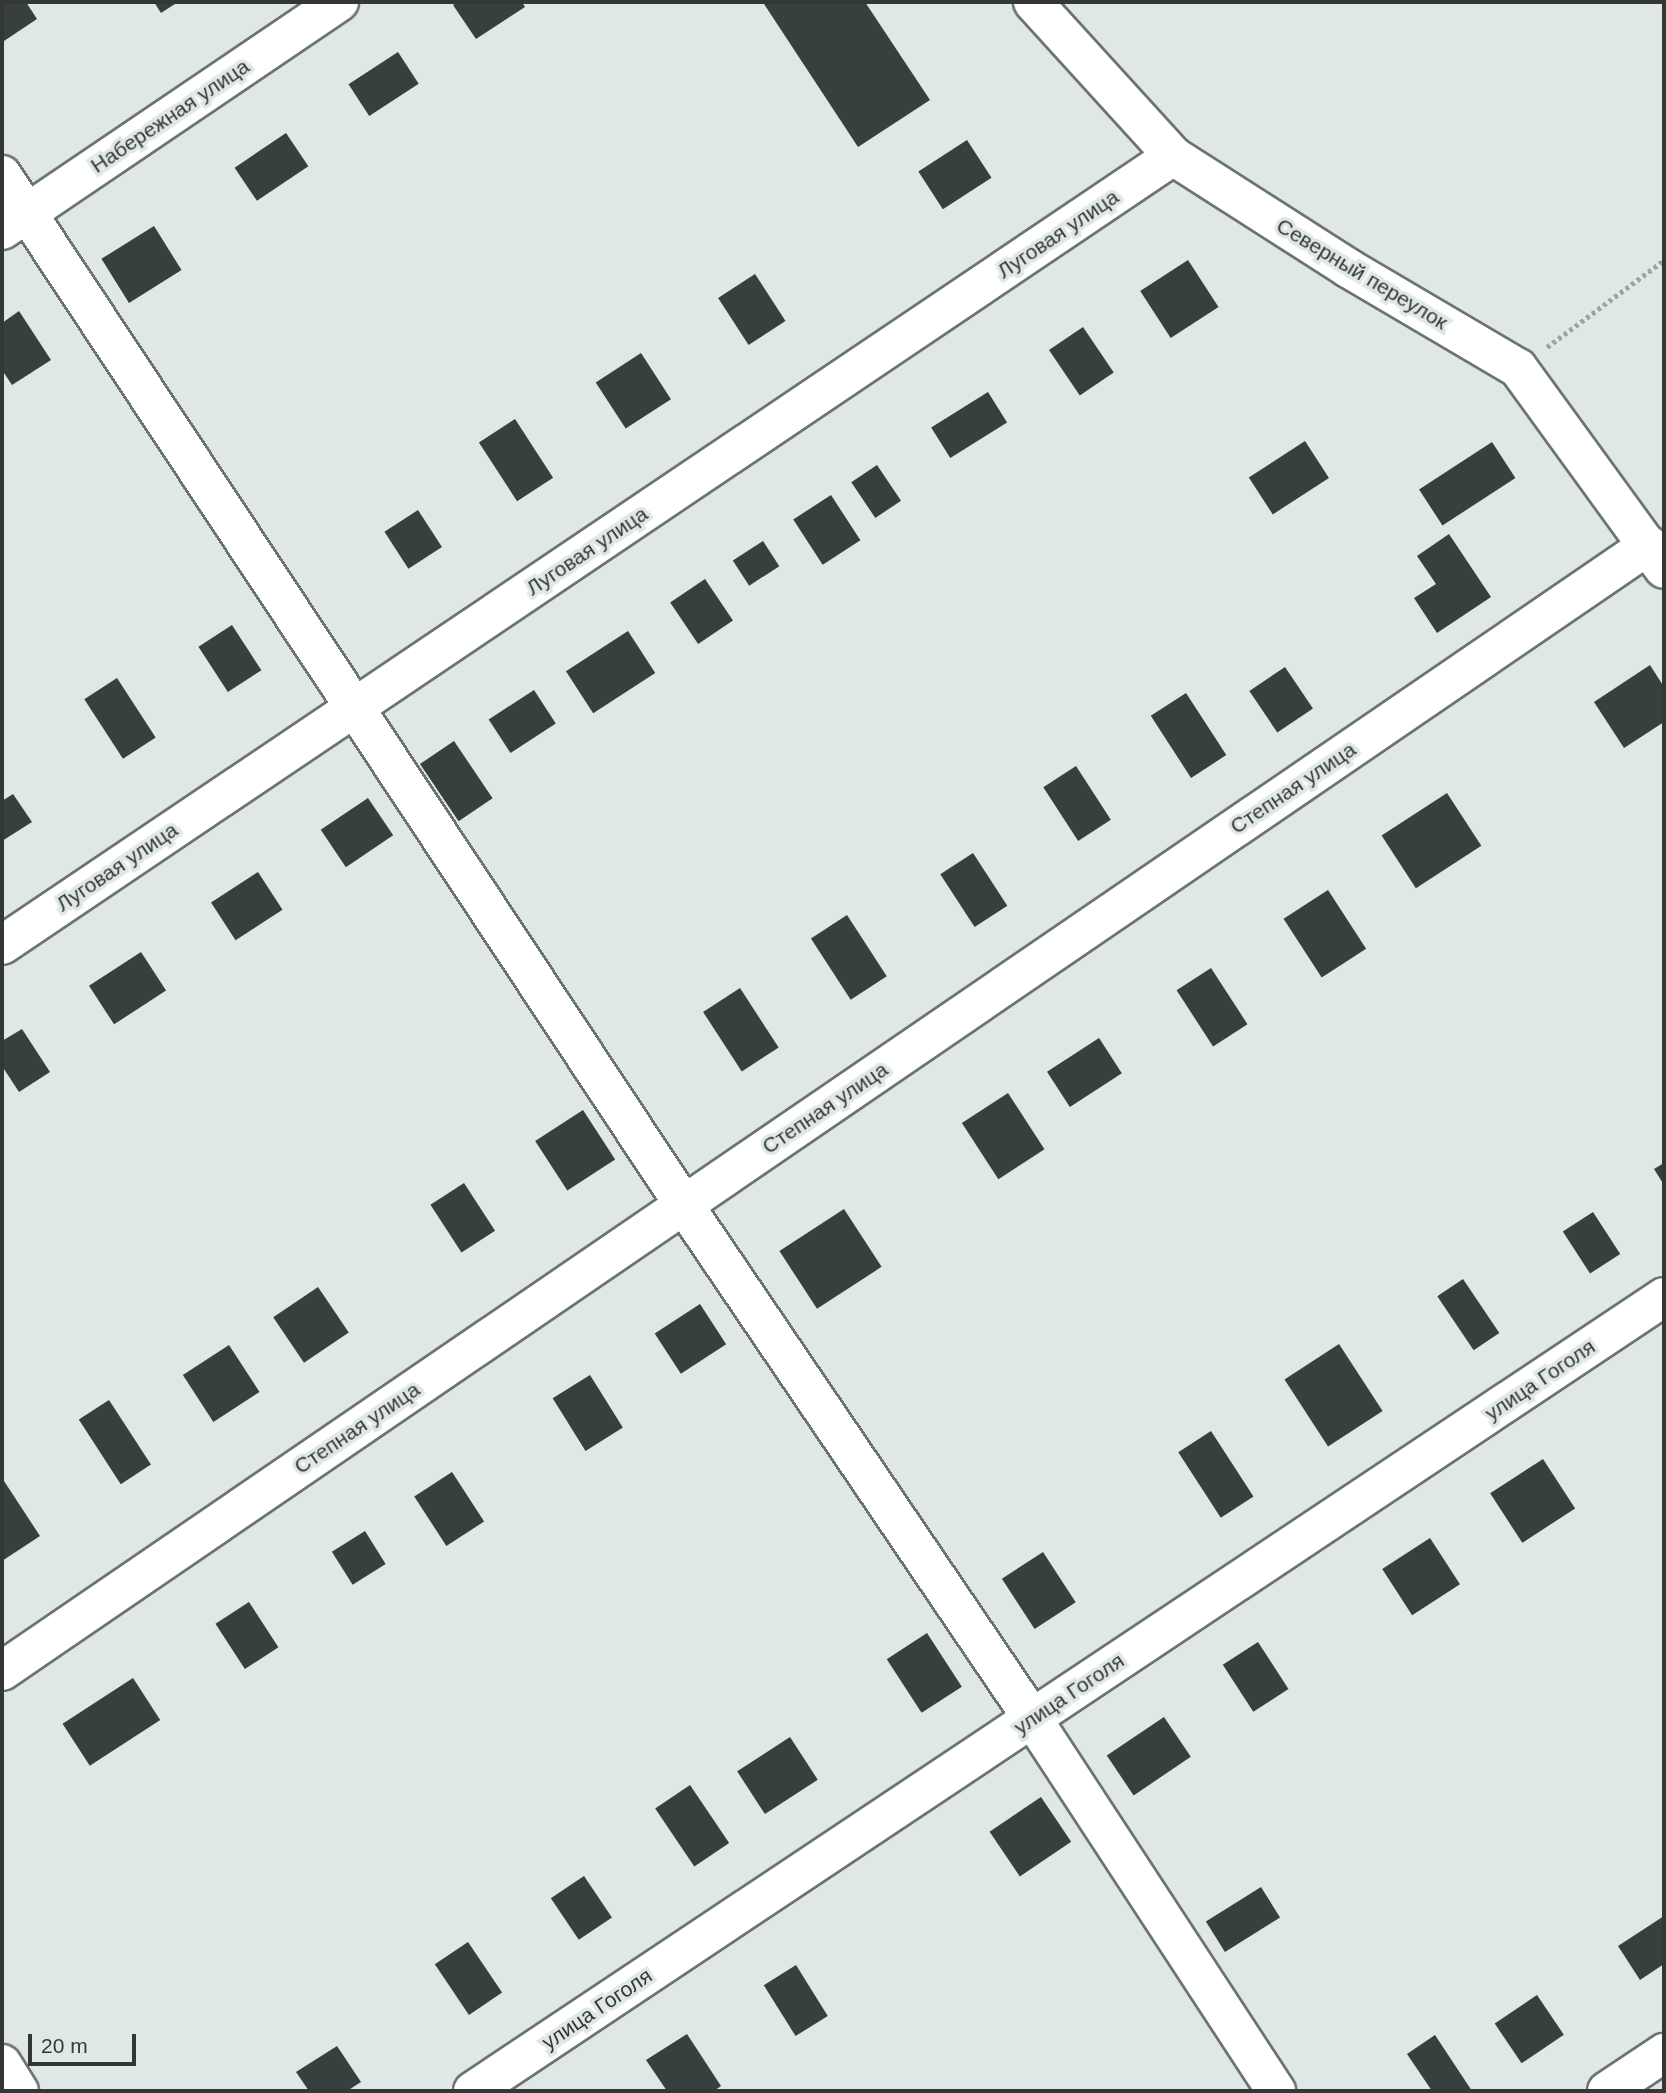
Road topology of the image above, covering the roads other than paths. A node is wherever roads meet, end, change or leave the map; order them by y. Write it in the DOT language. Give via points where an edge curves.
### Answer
graph roads {
  1 [pos="339,2"];
  2 [pos="1033,2"];
  3 [pos="1173,156"];
  4 [pos="2,175"];
  5 [pos="15,221"];
  6 [pos="1657,557"];
  7 [pos="354,708"];
  8 [pos="2,945"];
  9 [pos="684,1205"];
  10 [pos="1664,1297"];
  11 [pos="2,1671"];
  12 [pos="1032,1718"];
  13 [pos="1664,2053"];
  14 [pos="2,2064"];
  15 [pos="19,2091"];
  16 [pos="473,2091"];
  17 [pos="1276,2091"];
  18 [pos="1607,2091"];
  1 -- 5 [label="street, Набережная улица"];
  2 -- 3 [label="street, Северный переулок"];
  3 -- 6 [label="street, Северный переулок" via="1518,369"];
  3 -- 7 [label="street, Луговая улица"];
  4 -- 5 [label="street"];
  5 -- 7 [label="street"];
  6 -- 9 [label="street, Степная улица"];
  7 -- 8 [label="street, Луговая улица"];
  7 -- 9 [label="street"];
  9 -- 11 [label="street, Степная улица"];
  9 -- 12 [label="street"];
  10 -- 12 [label="street, улица Гоголя"];
  12 -- 16 [label="street, улица Гоголя"];
  12 -- 17 [label="street"];
  13 -- 18 [label="street"];
  14 -- 15 [label="street"];
}
